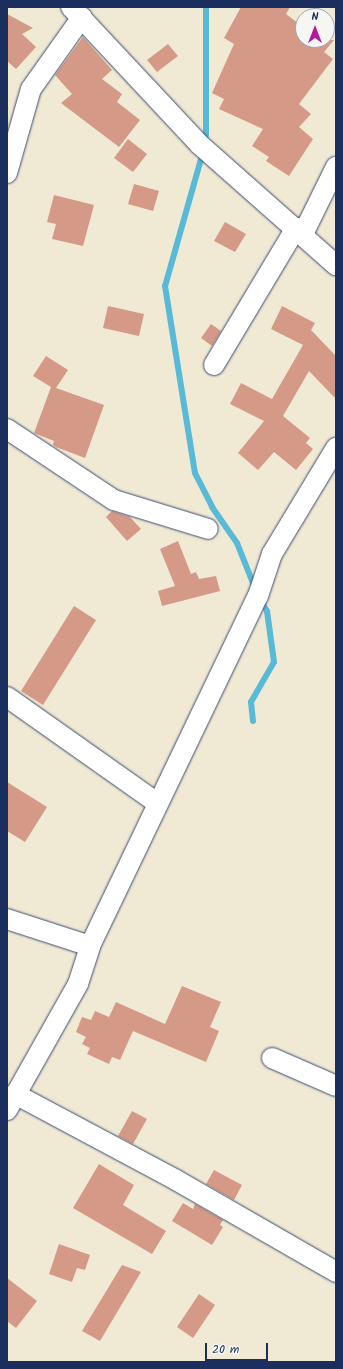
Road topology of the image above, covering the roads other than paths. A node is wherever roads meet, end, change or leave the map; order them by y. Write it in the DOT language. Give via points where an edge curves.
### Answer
graph roads {
  1 [pos="77,12"];
  2 [pos="336,167"];
  3 [pos="7,172"];
  4 [pos="300,231"];
  5 [pos="336,264"];
  6 [pos="214,365"];
  7 [pos="7,429"];
  8 [pos="336,448"];
  9 [pos="208,529"];
  10 [pos="7,697"];
  11 [pos="157,803"];
  12 [pos="7,919"];
  13 [pos="90,946"];
  14 [pos="272,1058"];
  15 [pos="336,1086"];
  16 [pos="11,1102"];
  17 [pos="336,1272"];
  1 -- 3 [label="street" via="31,89"];
  1 -- 4 [label="street" via="199,144"];
  2 -- 4 [label="street"];
  4 -- 5 [label="street"];
  4 -- 6 [label="street"];
  7 -- 9 [label="street" via="114,500"];
  8 -- 11 [label="street" via="272,554 258,596"];
  10 -- 11 [label="street"];
  11 -- 13 [label="street"];
  12 -- 13 [label="street"];
  13 -- 16 [label="street" via="78,984"];
  14 -- 15 [label="street"];
  16 -- 17 [label="street" via="176,1180"];
}
